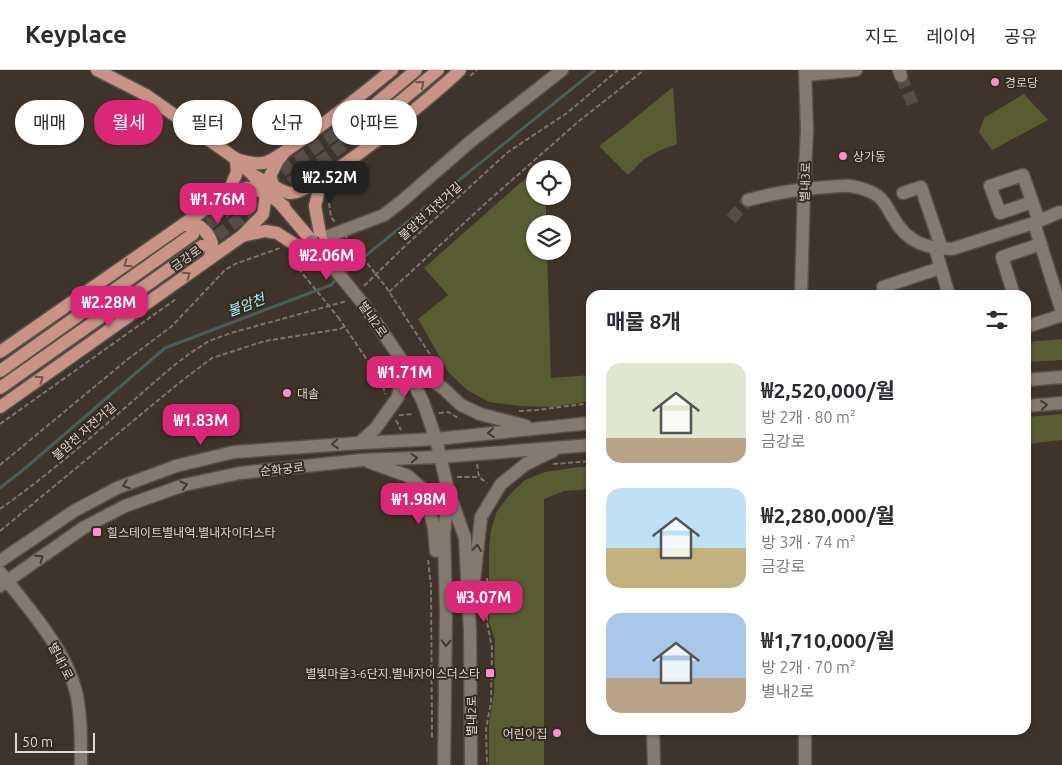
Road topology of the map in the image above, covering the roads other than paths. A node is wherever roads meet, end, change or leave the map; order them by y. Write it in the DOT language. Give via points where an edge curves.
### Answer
graph roads {
  1 [pos="97,70"];
  2 [pos="392,70"];
  3 [pos="416,70"];
  4 [pos="438,70"];
  5 [pos="562,70"];
  6 [pos="856,70"];
  7 [pos="805,72"];
  8 [pos="465,73"];
  9 [pos="354,100"];
  10 [pos="380,100"];
  11 [pos="403,100"];
  12 [pos="417,110"];
  13 [pos="332,116"];
  14 [pos="370,145"];
  15 [pos="286,150"];
  16 [pos="236,159"];
  17 [pos="339,167"];
  18 [pos="253,175"];
  19 [pos="804,189"];
  20 [pos="269,190"];
  21 [pos="903,193"];
  22 [pos="224,196"];
  23 [pos="748,200"];
  24 [pos="1032,202"];
  25 [pos="284,206"];
  26 [pos="1060,212"];
  27 [pos="1037,222"];
  28 [pos="183,225"];
  29 [pos="193,234"];
  30 [pos="242,236"];
  31 [pos="316,240"];
  32 [pos="1041,244"];
  33 [pos="202,246"];
  34 [pos="938,249"];
  35 [pos="209,259"];
  36 [pos="940,268"];
  37 [pos="336,270"];
  38 [pos="801,290"];
  39 [pos="884,290"];
  40 [pos="947,290"];
  41 [pos="1012,290"];
  42 [pos="1062,314"];
  43 [pos="1031,324"];
  44 [pos="0,352"];
  45 [pos="404,362"];
  46 [pos="0,371"];
  47 [pos="1062,377"];
  48 [pos="1031,380"];
  49 [pos="0,388"];
  50 [pos="1062,403"];
  51 [pos="1031,406"];
  52 [pos="0,407"];
  53 [pos="586,424"];
  54 [pos="536,429"];
  55 [pos="436,439"];
  56 [pos="360,442"];
  57 [pos="586,445"];
  58 [pos="559,448"];
  59 [pos="440,457"];
  60 [pos="362,460"];
  61 [pos="448,490"];
  62 [pos="0,561"];
  63 [pos="2,580"];
  64 [pos="446,610"];
  65 [pos="470,631"];
  66 [pos="653,735"];
  67 [pos="805,735"];
  68 [pos="81,765"];
  69 [pos="444,765"];
  70 [pos="471,765"];
  71 [pos="654,765"];
  72 [pos="805,765"];
  1 -- 16 [label="main road" via="146,96"];
  2 -- 9 [label="main road"];
  3 -- 10 [label="main road"];
  11 -- 4 [label="main road, one-way"];
  5 -- 31 [label="street" via="384,215 343,233"];
  6 -- 7 [label="street"];
  7 -- 19 [label="street, 별내3로"];
  8 -- 12 [label="main road"];
  13 -- 15 [label="main road"];
  14 -- 17 [label="main road"];
  15 -- 16 [label="main road" via="265,163"];
  15 -- 20 [label="main road" via="270,176"];
  16 -- 18 [label="main road"];
  16 -- 22 [label="main road" via="237,172"];
  17 -- 20 [label="main road" via="305,189 290,193"];
  17 -- 31 [label="main road" via="317,198"];
  18 -- 20 [label="main road"];
  18 -- 25 [label="main road"];
  19 -- 23 [label="street"];
  19 -- 34 [label="street" via="850,186 865,190 888,206 895,221 916,243"];
  19 -- 38 [label="street, 별내3로"];
  20 -- 22 [label="main road" via="248,188"];
  20 -- 25 [label="main road"];
  20 -- 30 [label="main road" via="263,214"];
  21 -- 34 [label="street" via="921,187"];
  22 -- 28 [label="main road"];
  24 -- 27 [label="street"];
  25 -- 31 [label="main road"];
  26 -- 27 [label="street"];
  27 -- 32 [label="street"];
  27 -- 34 [label="street" via="952,249"];
  28 -- 35 [label="main road" via="199,226 208,234 212,250"];
  28 -- 44 [label="main road, one-way"];
  29 -- 46 [label="main road"];
  30 -- 35 [label="main road, 금강로"];
  30 -- 37 [label="main road, bridge" via="265,231 278,233 291,245"];
  31 -- 37 [label="street, 별내2로, bridge"];
  32 -- 41 [label="street" via="1002,257"];
  32 -- 42 [label="street"];
  33 -- 49 [label="main road"];
  34 -- 36 [label="street"];
  52 -- 35 [label="main road, 금강로, one-way"];
  36 -- 39 [label="street" via="883,287"];
  36 -- 40 [label="street"];
  37 -- 45 [label="street, 별내2로, bridge"];
  42 -- 43 [label="street"];
  45 -- 54 [label="street" via="443,388 461,405 480,414"];
  45 -- 55 [label="street, 별내2로"];
  45 -- 56 [label="street" via="398,396 375,429"];
  47 -- 48 [label="street"];
  51 -- 50 [label="street, one-way"];
  53 -- 54 [label="street, 순화궁로"];
  54 -- 55 [label="street, 순화궁로, one-way"];
  55 -- 56 [label="street, 순화궁로"];
  55 -- 59 [label="street, 별내2로"];
  56 -- 62 [label="street, 순화궁로, one-way" via="234,452 176,466 117,488 74,511"];
  57 -- 58 [label="street, 순화궁로"];
  58 -- 59 [label="street, 순화궁로"];
  65 -- 58 [label="street, one-way" via="481,517 501,484 526,464"];
  60 -- 59 [label="street, 순화궁로, one-way"];
  59 -- 61 [label="street, 별내2로"];
  63 -- 60 [label="street, 순화궁로, one-way" via="100,519 125,506 184,485 240,473"];
  60 -- 64 [label="street" via="408,476 425,490"];
  61 -- 64 [label="street, 별내2로" via="444,533"];
  61 -- 65 [label="street, 별내2로" via="466,538"];
  63 -- 68 [label="street, 별내1로" via="42,628 69,673 81,726"];
  64 -- 69 [label="street, 별내2로, one-way"];
  65 -- 70 [label="street, 별내2로"];
  66 -- 71 [label="street"];
  67 -- 72 [label="street"];
}
